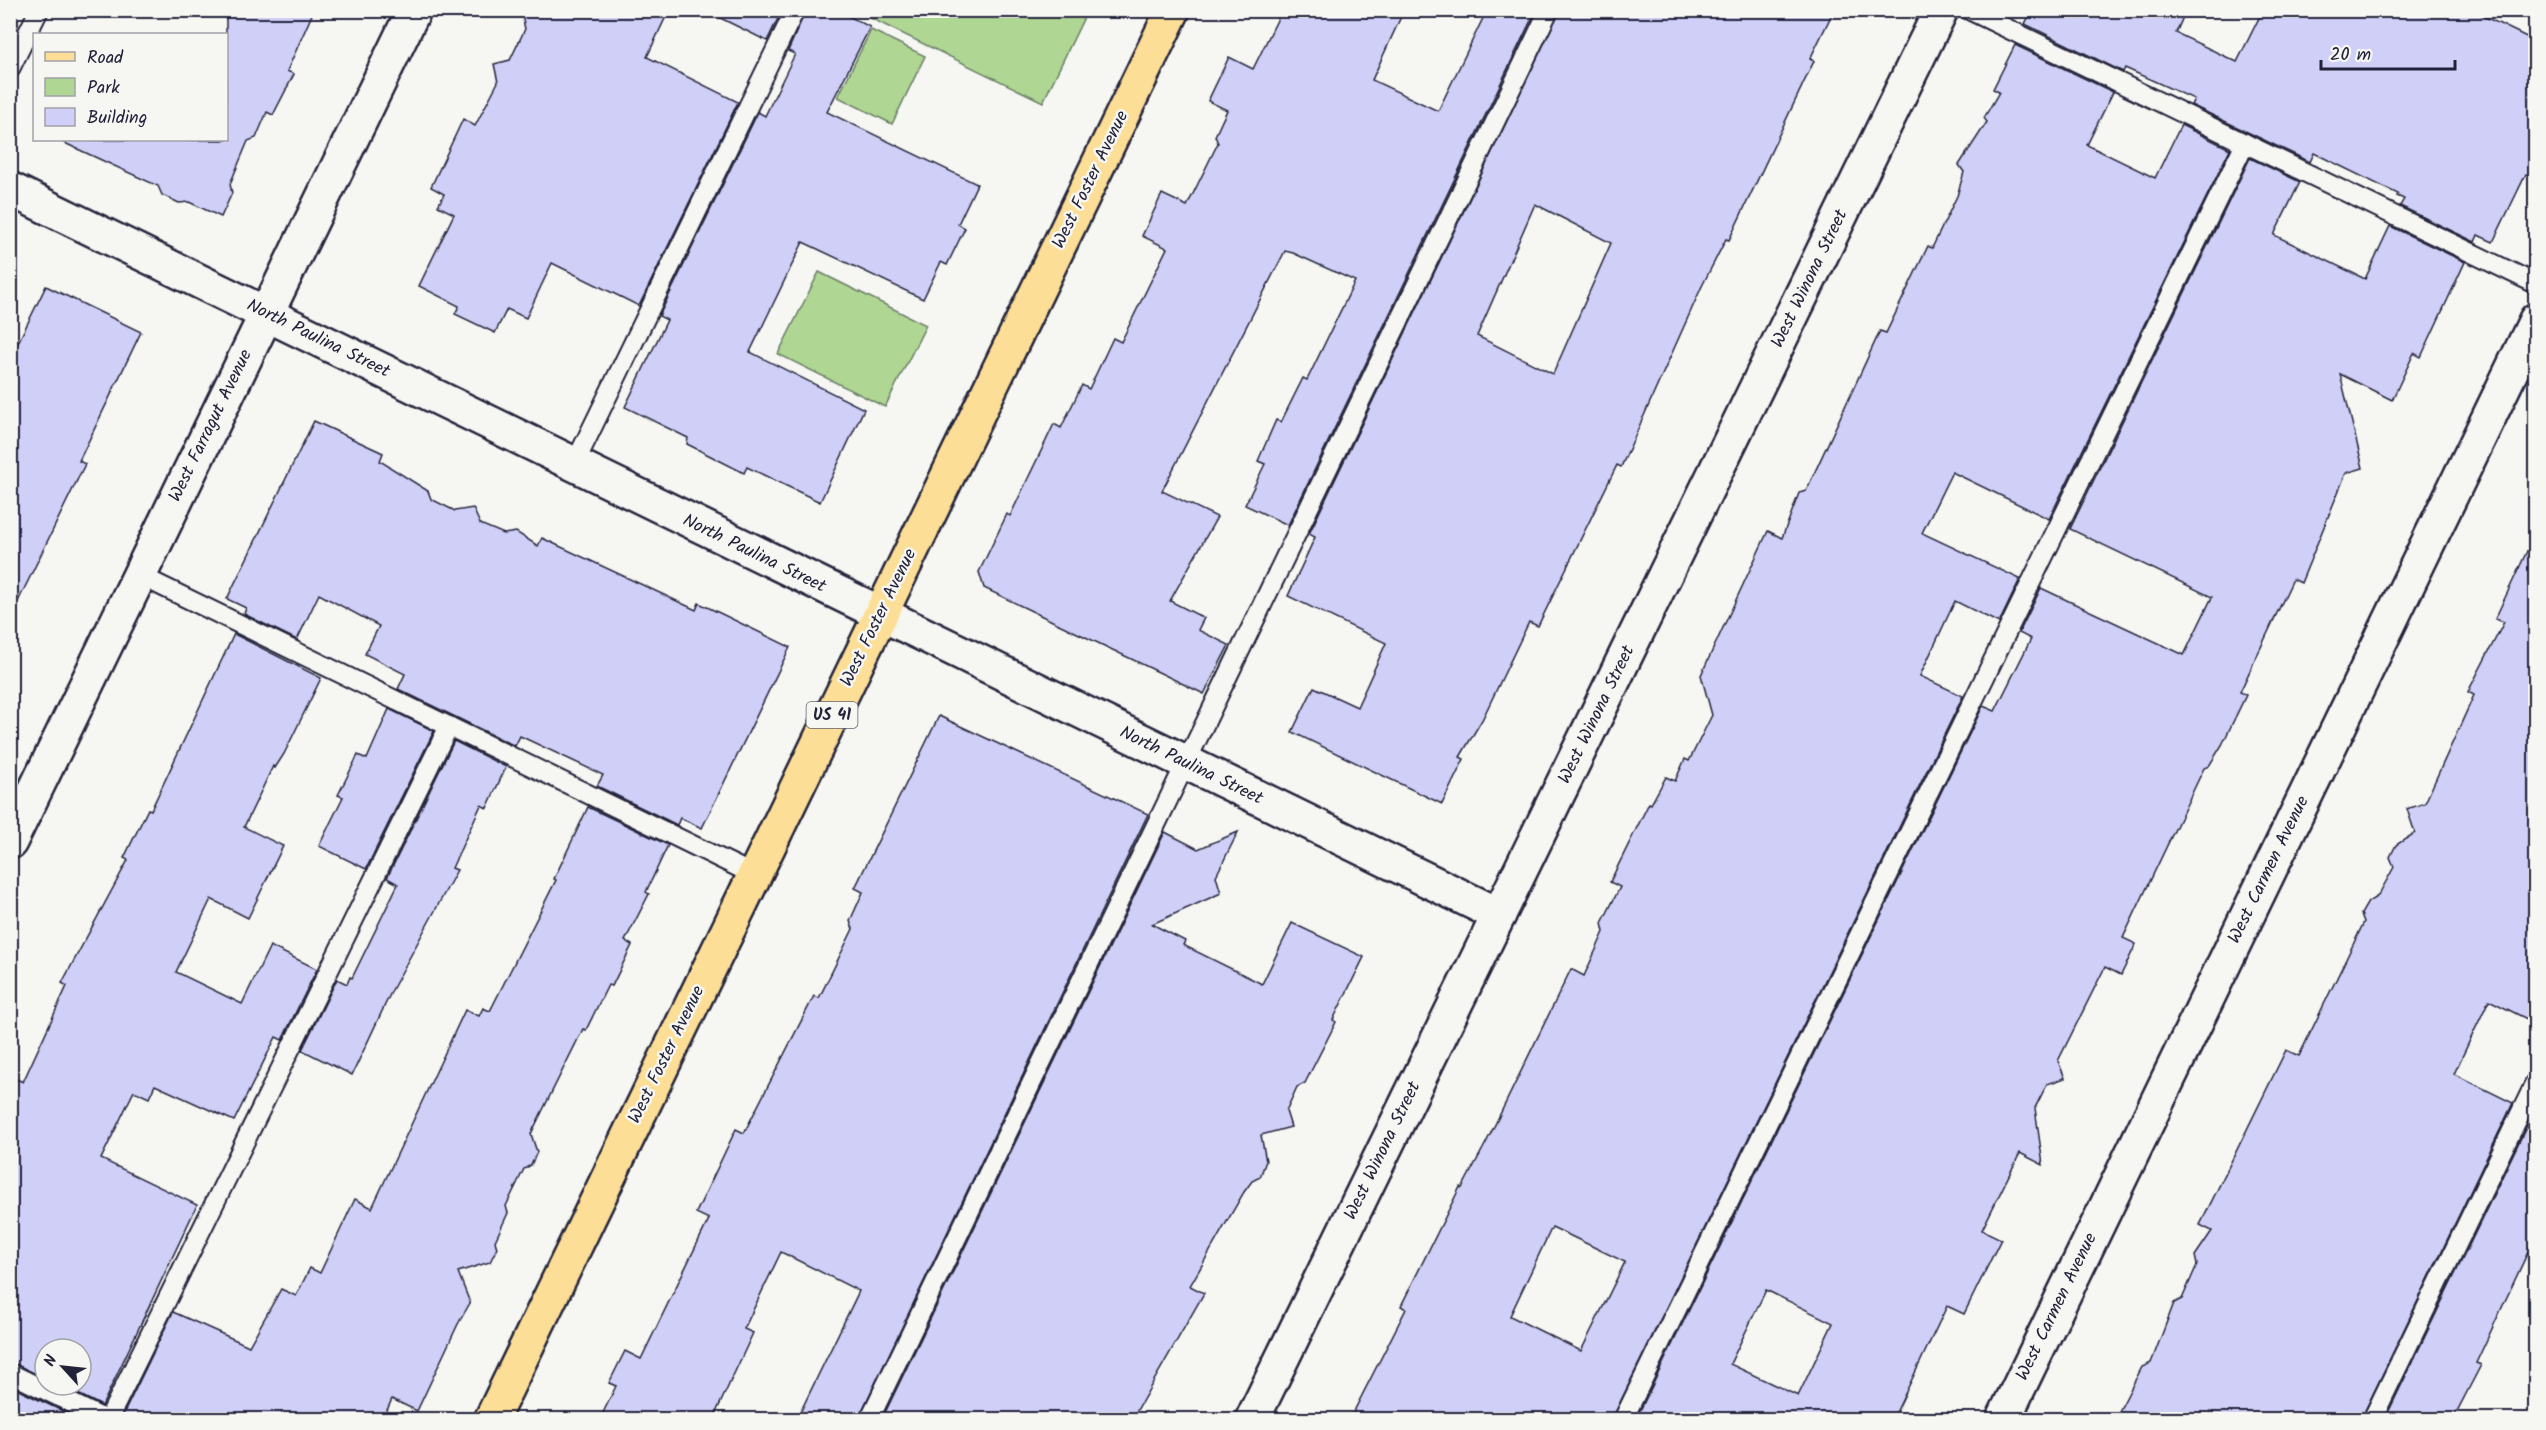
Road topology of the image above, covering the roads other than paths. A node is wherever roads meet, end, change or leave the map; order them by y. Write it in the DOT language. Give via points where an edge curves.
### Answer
graph roads {
  1 [pos="39,10"];
  2 [pos="414,10"];
  3 [pos="795,10"];
  4 [pos="1173,10"];
  5 [pos="1549,10"];
  6 [pos="1941,10"];
  7 [pos="1969,10"];
  8 [pos="10,69"];
  9 [pos="2245,143"];
  10 [pos="10,189"];
  11 [pos="2535,284"];
  12 [pos="265,313"];
  13 [pos="2535,320"];
  14 [pos="574,465"];
  15 [pos="140,575"];
  16 [pos="880,615"];
  17 [pos="449,726"];
  18 [pos="1186,764"];
  19 [pos="10,842"];
  20 [pos="754,875"];
  21 [pos="1499,915"];
  22 [pos="2535,1081"];
  23 [pos="10,1373"];
  24 [pos="493,1418"];
  25 [pos="107,1419"];
  26 [pos="869,1419"];
  27 [pos="1252,1419"];
  28 [pos="1623,1419"];
  29 [pos="2003,1419"];
  30 [pos="2372,1419"];
  1 -- 8 [label="lane"];
  2 -- 12 [label="street, West Farragut Avenue"];
  3 -- 14 [label="lane"];
  4 -- 16 [label="main road, West Foster Avenue / US 41"];
  5 -- 18 [label="lane"];
  6 -- 21 [label="street, West Winona Street"];
  7 -- 9 [label="lane"];
  9 -- 11 [label="lane"];
  9 -- 28 [label="lane"];
  10 -- 12 [label="street, North Paulina Street"];
  12 -- 14 [label="street, North Paulina Street"];
  12 -- 15 [label="street, West Farragut Avenue"];
  13 -- 29 [label="street, West Carmen Avenue"];
  14 -- 16 [label="street, North Paulina Street"];
  15 -- 17 [label="lane"];
  15 -- 19 [label="street, West Farragut Avenue"];
  16 -- 18 [label="street, North Paulina Street"];
  16 -- 20 [label="main road, West Foster Avenue / US 41"];
  17 -- 20 [label="lane"];
  17 -- 25 [label="lane"];
  18 -- 21 [label="street, North Paulina Street"];
  18 -- 26 [label="lane"];
  20 -- 24 [label="main road, West Foster Avenue / US 41"];
  21 -- 27 [label="street, West Winona Street"];
  22 -- 30 [label="lane"];
  23 -- 25 [label="lane"];
}
